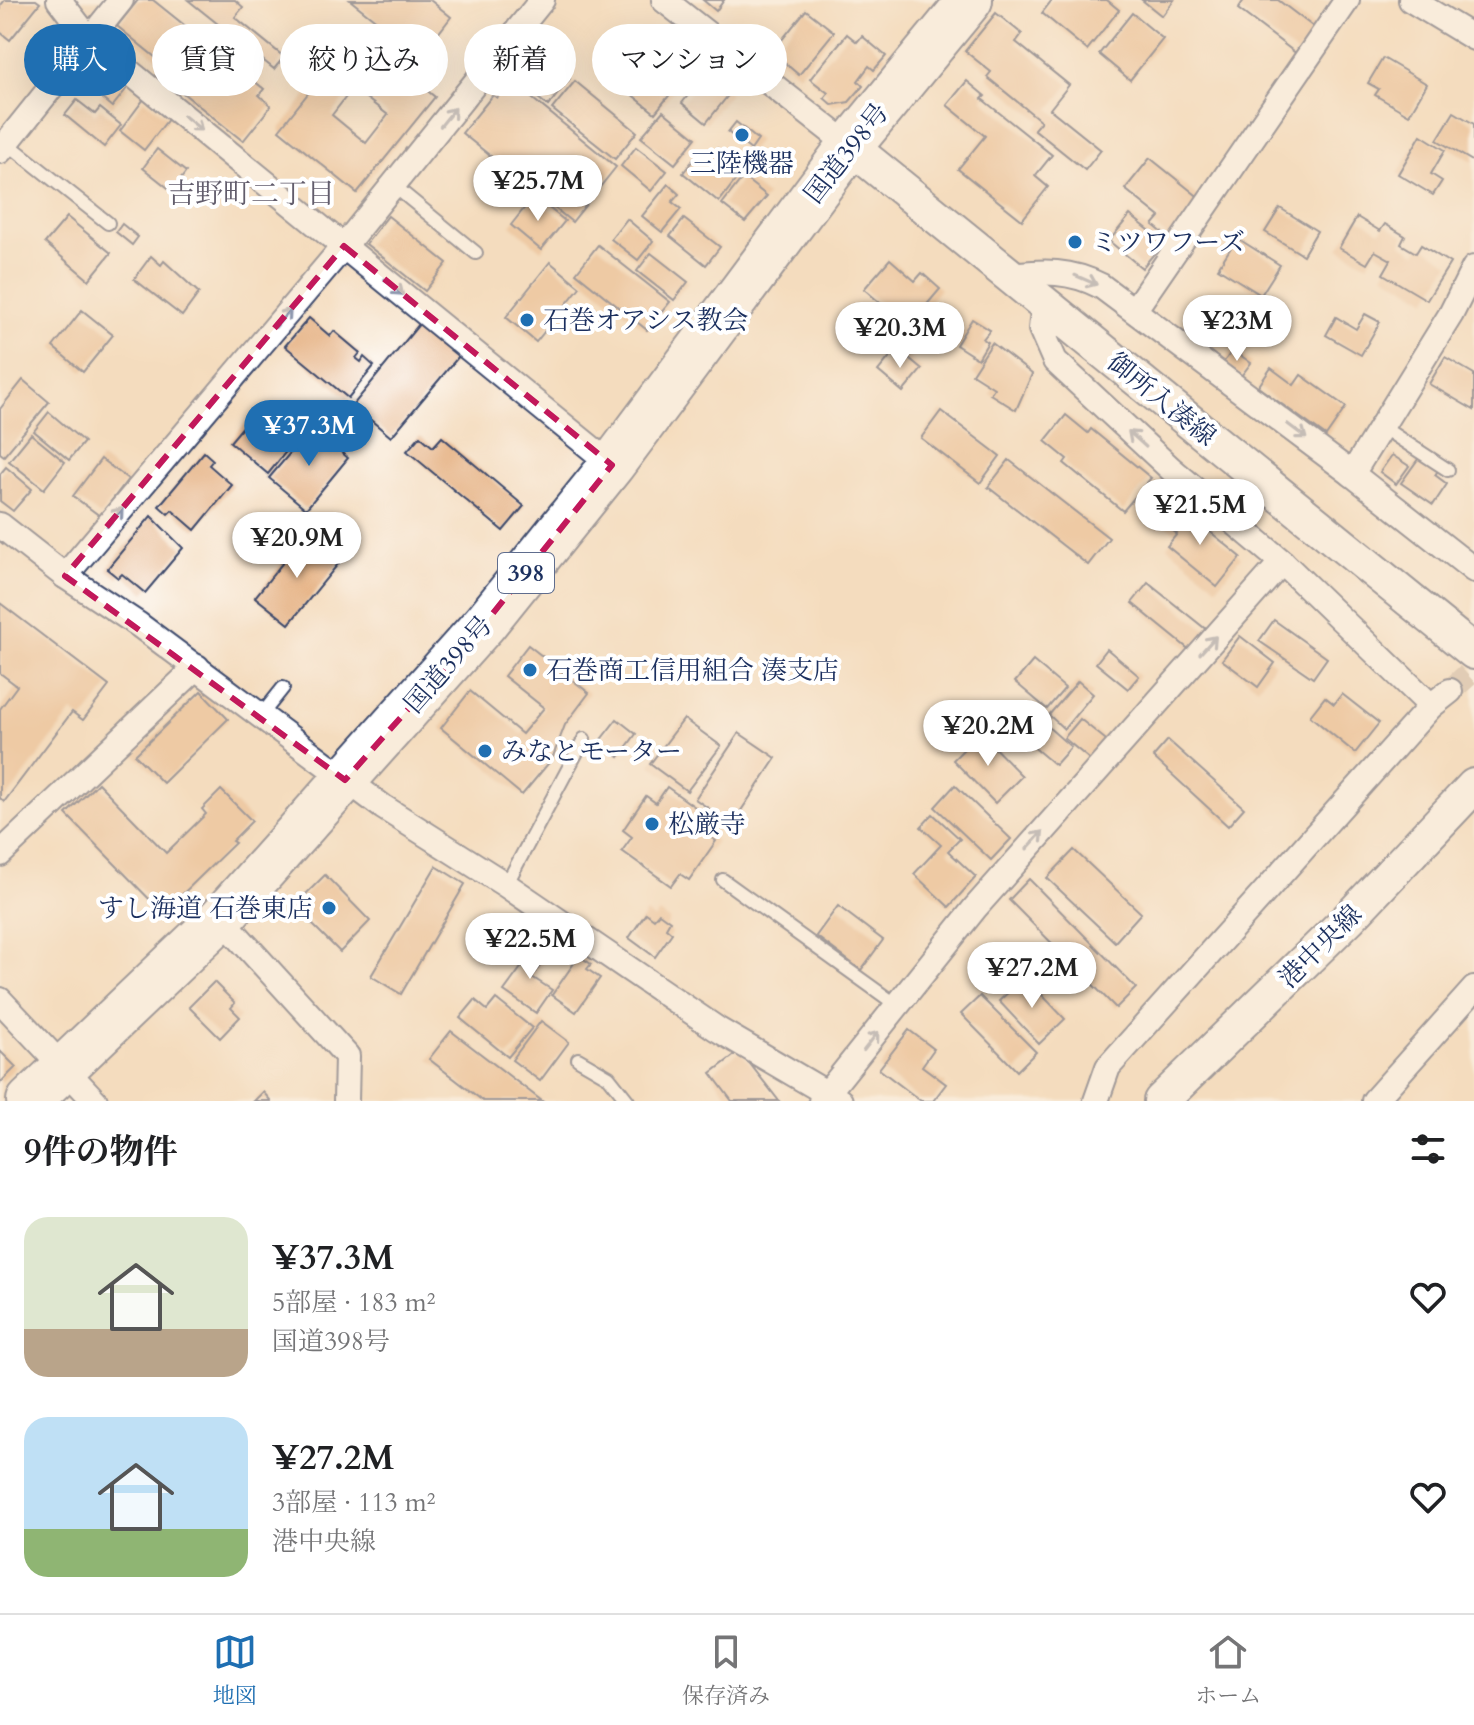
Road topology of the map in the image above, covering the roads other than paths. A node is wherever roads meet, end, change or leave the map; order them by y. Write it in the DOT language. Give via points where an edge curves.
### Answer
graph roads {
  1 [pos="59,0"];
  2 [pos="121,0"];
  3 [pos="542,0"];
  4 [pos="664,0"];
  5 [pos="970,0"];
  6 [pos="1347,0"];
  7 [pos="1411,0"];
  8 [pos="77,24"];
  9 [pos="101,24"];
  10 [pos="1474,38"];
  11 [pos="136,77"];
  12 [pos="44,96"];
  13 [pos="850,146"];
  14 [pos="3,147"];
  15 [pos="393,185"];
  16 [pos="108,223"];
  17 [pos="344,246"];
  18 [pos="476,253"];
  19 [pos="1474,268"];
  20 [pos="1010,275"];
  21 [pos="1044,303"];
  22 [pos="1135,309"];
  23 [pos="1382,427"];
  24 [pos="612,465"];
  25 [pos="1448,470"];
  26 [pos="1352,474"];
  27 [pos="0,525"];
  28 [pos="1282,562"];
  29 [pos="1474,570"];
  30 [pos="65,576"];
  31 [pos="1474,652"];
  32 [pos="197,667"];
  33 [pos="283,688"];
  34 [pos="259,718"];
  35 [pos="584,739"];
  36 [pos="345,780"];
  37 [pos="1474,786"];
  38 [pos="0,854"];
  39 [pos="723,880"];
  40 [pos="506,885"];
  41 [pos="221,918"];
  42 [pos="1474,989"];
  43 [pos="0,1000"];
  44 [pos="898,1006"];
  45 [pos="578,1059"];
  46 [pos="64,1067"];
  47 [pos="830,1098"];
  48 [pos="29,1101"];
  49 [pos="95,1101"];
  50 [pos="346,1101"];
  51 [pos="628,1101"];
  52 [pos="1096,1101"];
  53 [pos="1161,1101"];
  54 [pos="1374,1101"];
  1 -- 8 [label="street"];
  2 -- 9 [label="street"];
  15 -- 3 [label="street, one-way"];
  4 -- 13 [label="street"];
  5 -- 13 [label="highway, 国道398号 / 398"];
  6 -- 22 [label="street"];
  7 -- 10 [label="street"];
  11 -- 17 [label="street, one-way"];
  12 -- 14 [label="street"];
  13 -- 20 [label="street, 御所入湊線"];
  13 -- 24 [label="highway, 国道398号 / 398"];
  14 -- 16 [label="lane"];
  15 -- 17 [label="street"];
  15 -- 18 [label="lane"];
  17 -- 24 [label="street, one-way"];
  30 -- 17 [label="street, one-way"];
  19 -- 23 [label="street"];
  20 -- 21 [label="street, 御所入湊線"];
  20 -- 22 [label="street, one-way" via="1051,270 1081,276"];
  28 -- 21 [label="street, one-way" via="1055,361 1041,329"];
  21 -- 31 [label="street, 御所入湊線"];
  22 -- 26 [label="street, one-way"];
  23 -- 25 [label="lane"];
  23 -- 26 [label="street"];
  24 -- 36 [label="highway, 国道398号 / 398" via="485,623"];
  26 -- 29 [label="street"];
  27 -- 30 [label="street"];
  44 -- 28 [label="street, one-way" via="975,908"];
  28 -- 52 [label="street" via="1441,699 1108,1067"];
  30 -- 32 [label="street"];
  32 -- 34 [label="street"];
  32 -- 38 [label="street"];
  33 -- 34 [label="lane"];
  34 -- 36 [label="street"];
  35 -- 40 [label="lane"];
  36 -- 40 [label="street"];
  36 -- 41 [label="highway, 国道398号 / 398"];
  37 -- 53 [label="street, 港中央線" via="1349,918"];
  39 -- 44 [label="lane"];
  40 -- 47 [label="street" via="717,1029"];
  41 -- 46 [label="highway, 国道398号 / 398"];
  41 -- 50 [label="street" via="347,1056"];
  42 -- 54 [label="street"];
  43 -- 46 [label="street"];
  47 -- 44 [label="street, one-way"];
  45 -- 51 [label="lane" via="609,1077"];
  46 -- 48 [label="highway, 国道398号 / 398"];
  46 -- 49 [label="street"];
}
